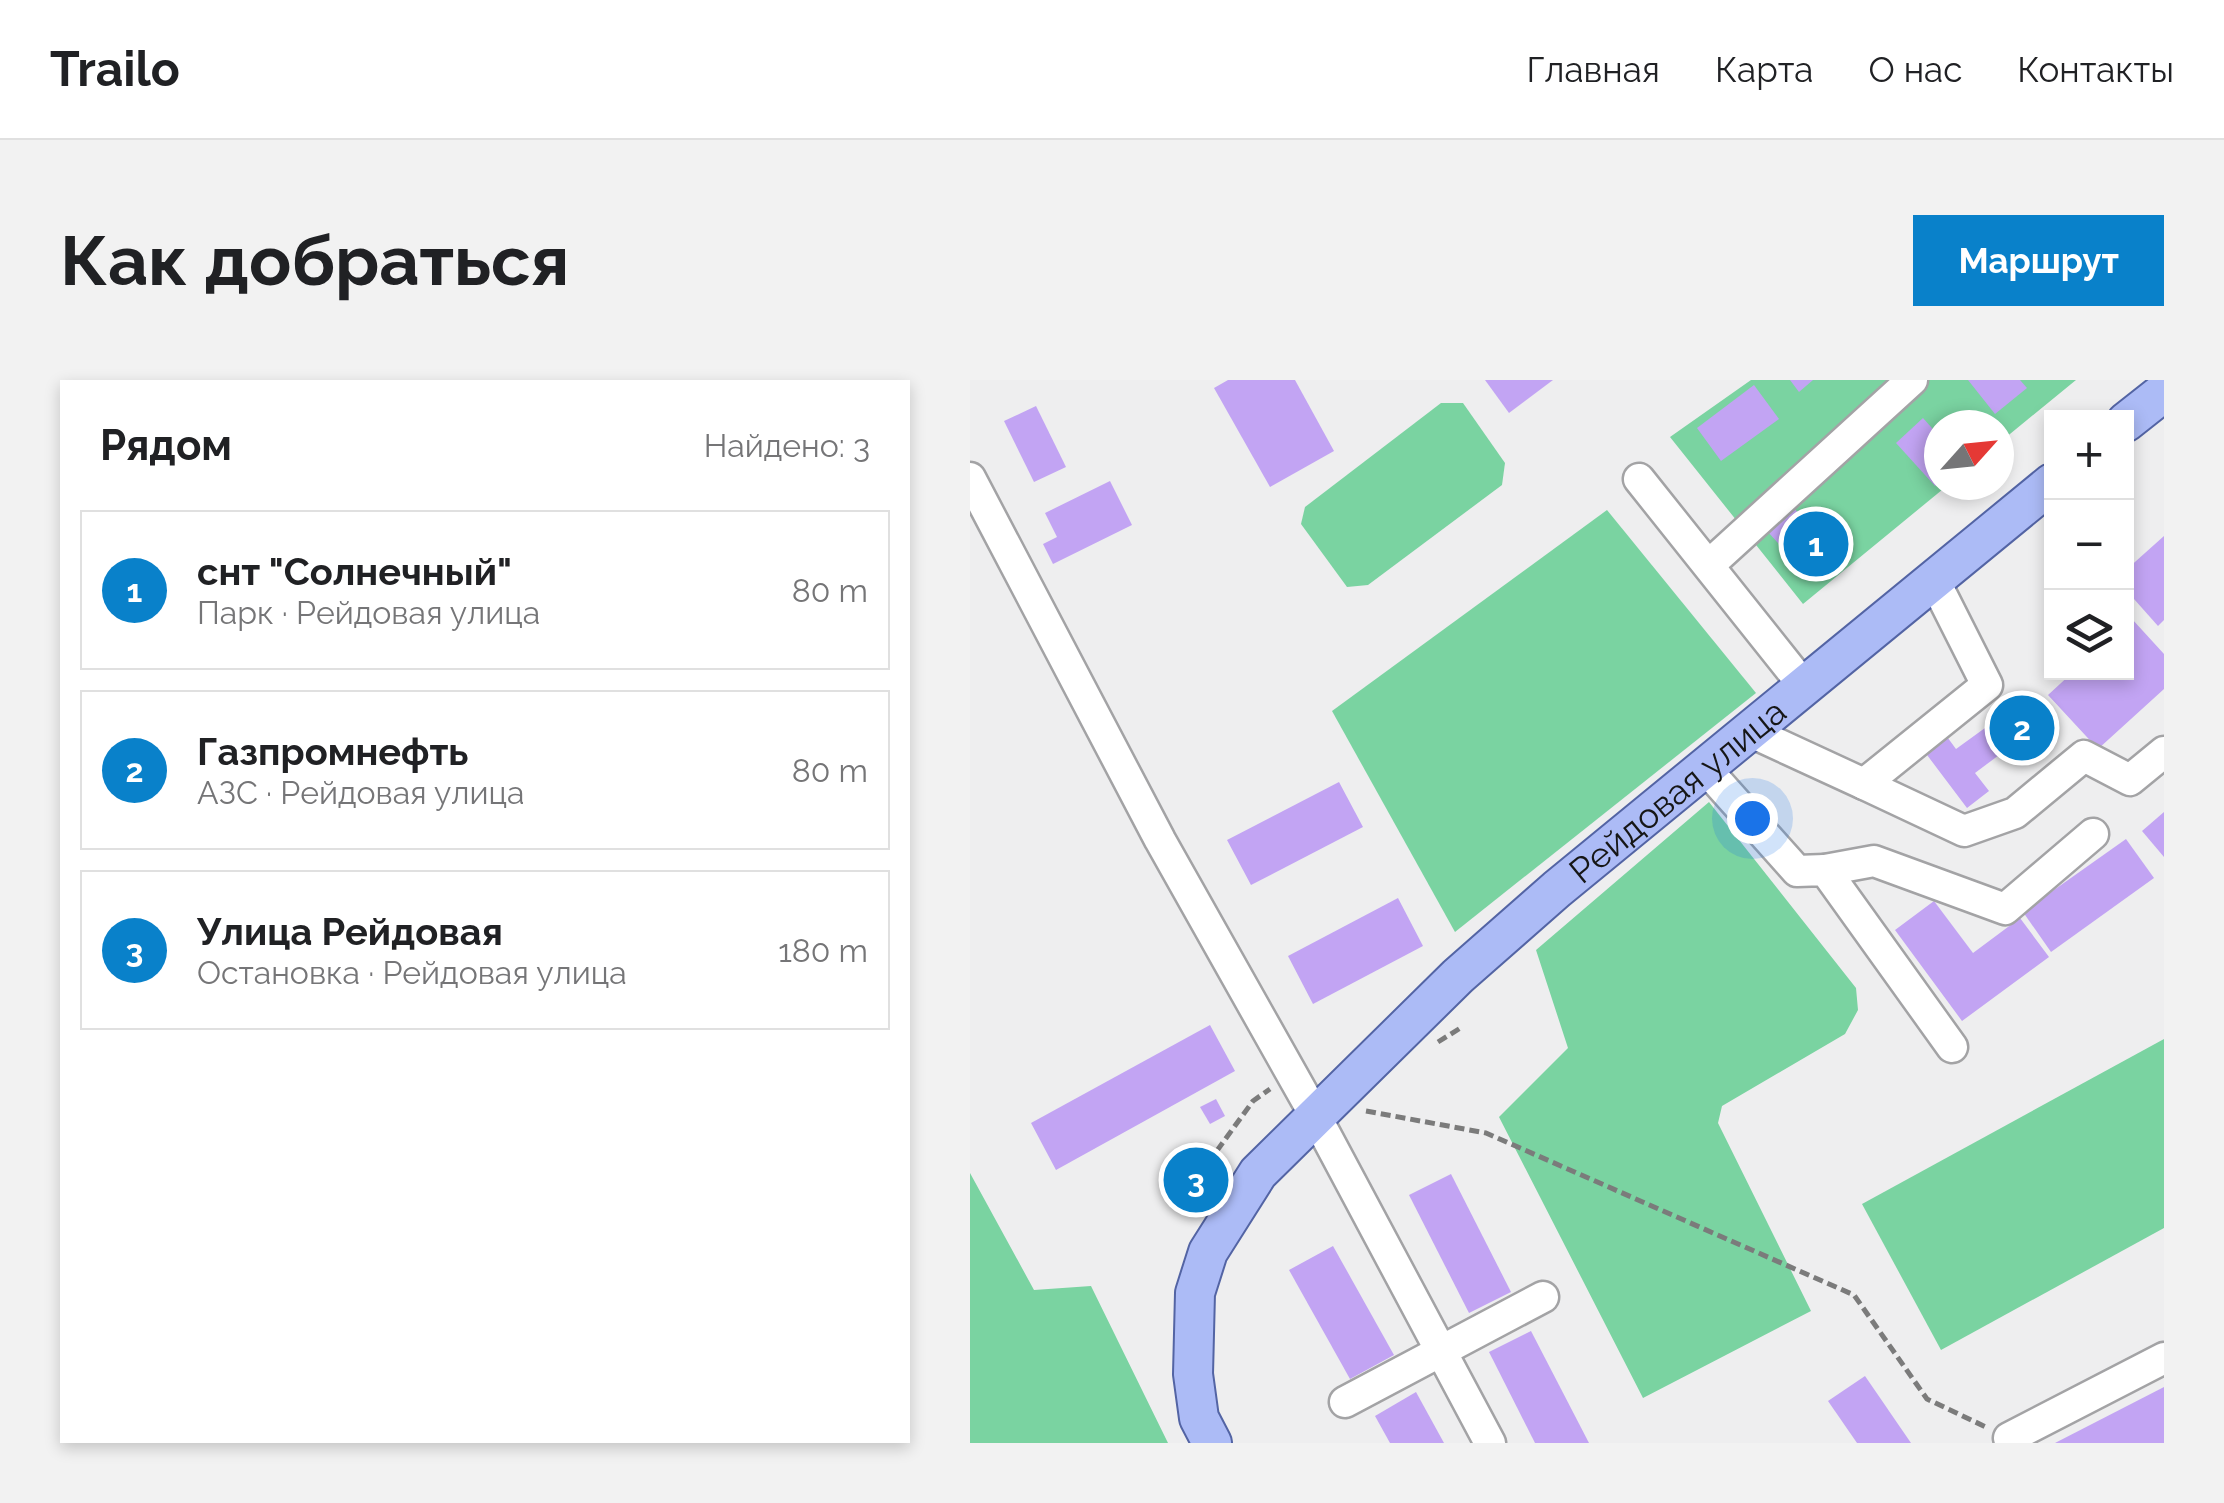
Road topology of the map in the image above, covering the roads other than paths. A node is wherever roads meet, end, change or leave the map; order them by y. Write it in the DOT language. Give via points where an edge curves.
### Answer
graph roads {
  1 [pos="1912,380"];
  2 [pos="2164,392"];
  3 [pos="2134,416"];
  4 [pos="970,478"];
  5 [pos="1640,480"];
  6 [pos="2044,490"];
  7 [pos="1709,566"];
  8 [pos="1934,580"];
  9 [pos="1804,686"];
  10 [pos="1749,731"];
  11 [pos="2164,752"];
  12 [pos="1706,769"];
  13 [pos="1864,784"];
  14 [pos="2092,834"];
  15 [pos="1825,870"];
  16 [pos="1952,1048"];
  17 [pos="1316,1117"];
  18 [pos="1543,1297"];
  19 [pos="1442,1350"];
  20 [pos="2164,1358"];
  21 [pos="1345,1402"];
  22 [pos="2010,1440"];
  23 [pos="1212,1443"];
  24 [pos="1490,1443"];
  1 -- 7 [label="street"];
  2 -- 3 [label="main road"];
  4 -- 17 [label="street" via="1160,840"];
  5 -- 7 [label="street"];
  6 -- 8 [label="main road, Рейдовая улица"];
  7 -- 9 [label="street"];
  8 -- 9 [label="main road, Рейдовая улица"];
  8 -- 13 [label="street" via="1987,685"];
  9 -- 10 [label="main road, Рейдовая улица"];
  10 -- 12 [label="main road, Рейдовая улица"];
  10 -- 13 [label="street"];
  11 -- 13 [label="street" via="2130,780 2084,756 2015,813 1964,831"];
  12 -- 15 [label="street" via="1797,872"];
  12 -- 17 [label="main road, Рейдовая улица" via="1458,976"];
  14 -- 15 [label="street" via="2004,909 1874,861"];
  15 -- 16 [label="street"];
  17 -- 19 [label="street"];
  17 -- 23 [label="main road, Рейдовая улица" via="1258,1173 1208,1252 1195,1293 1193,1374 1199,1418"];
  18 -- 19 [label="street"];
  19 -- 21 [label="street"];
  19 -- 24 [label="street"];
  20 -- 22 [label="street"];
}
